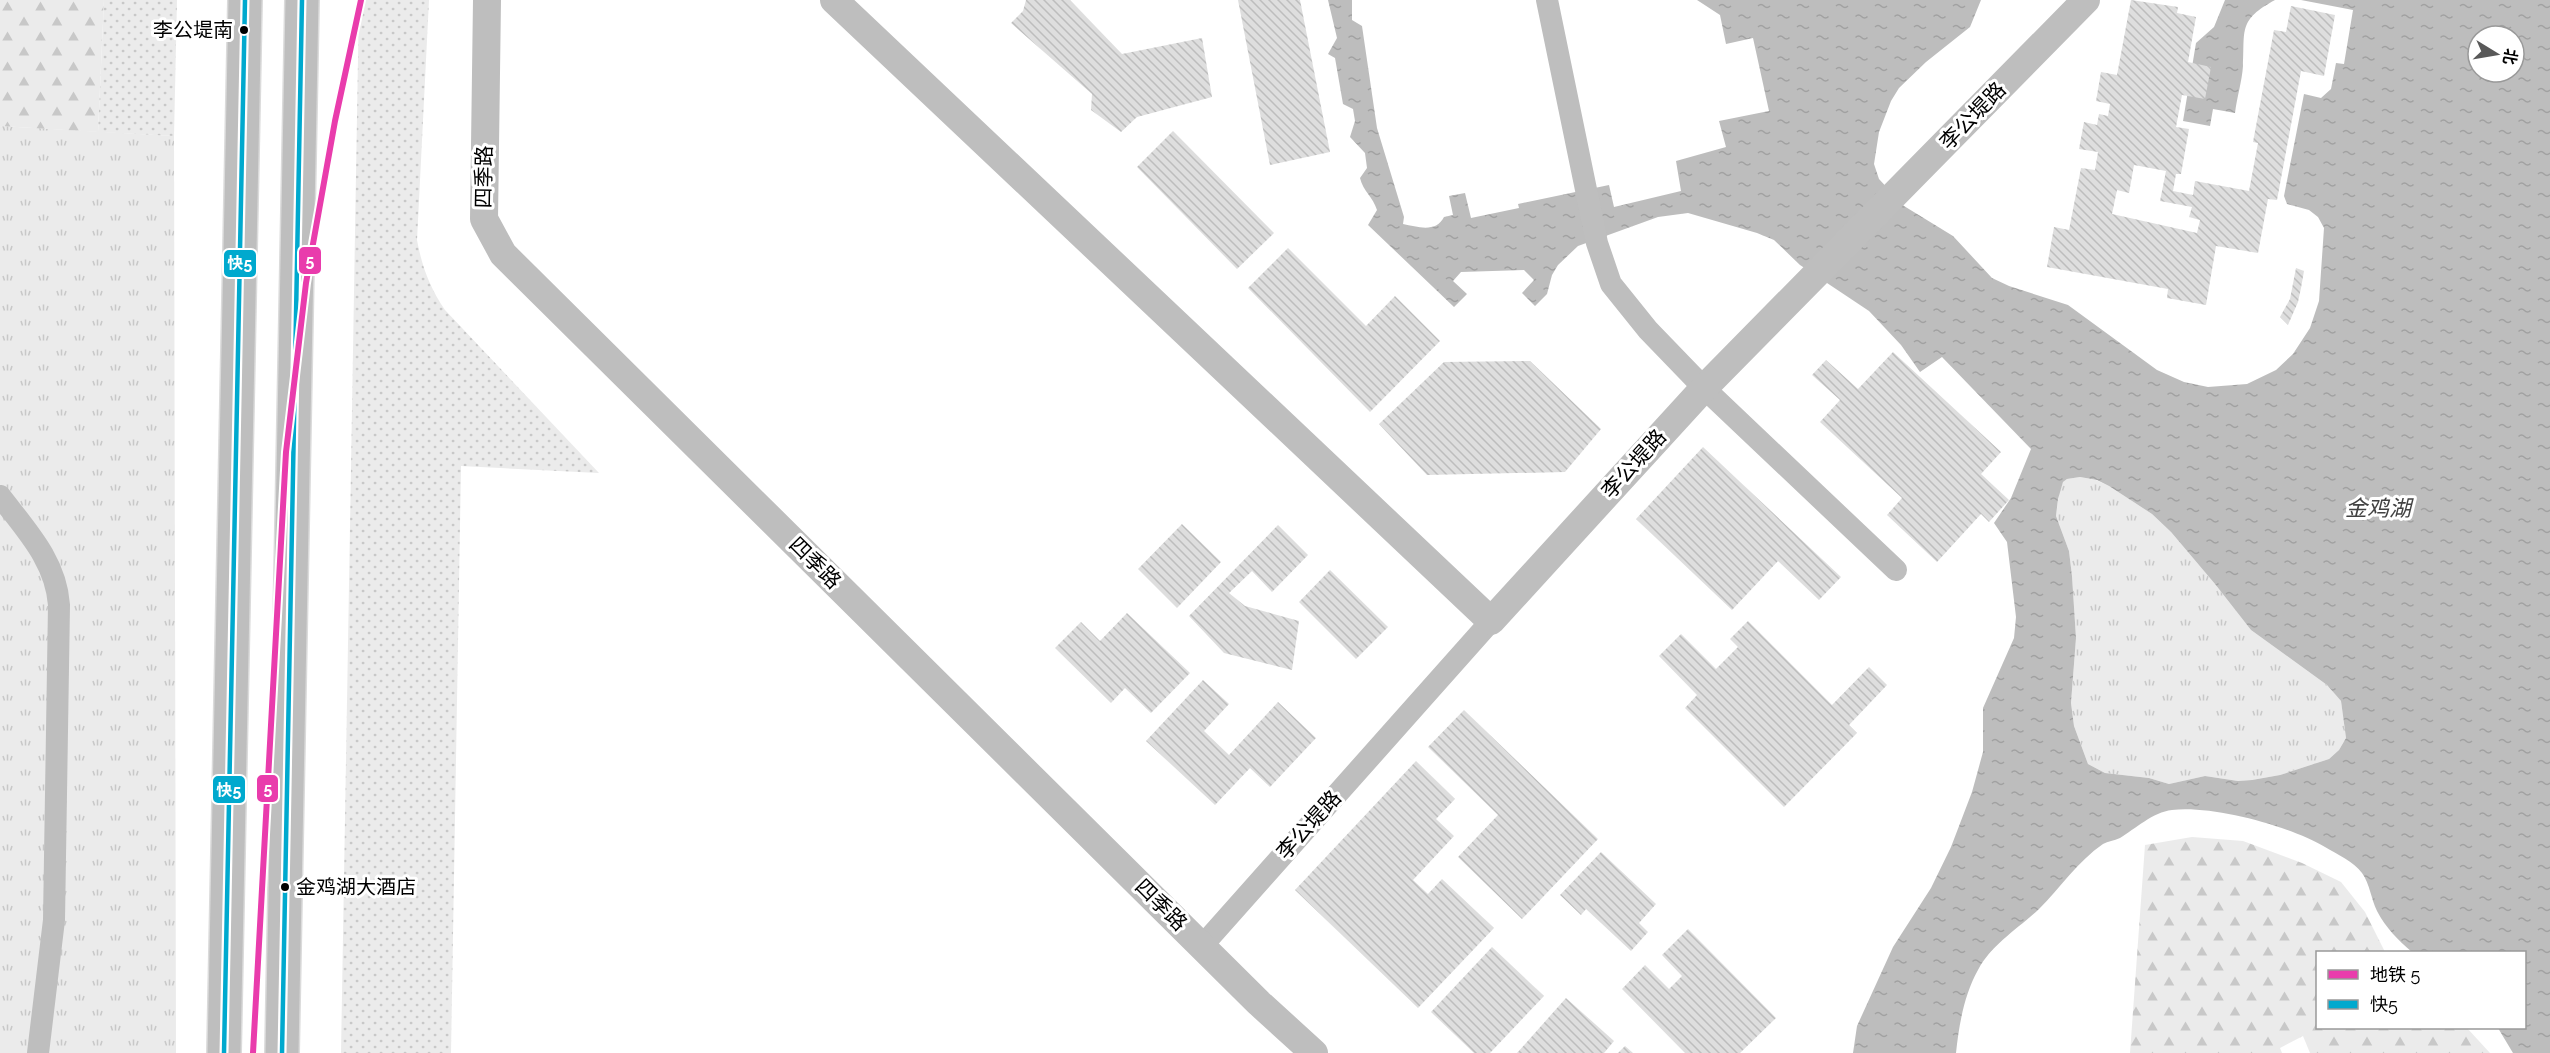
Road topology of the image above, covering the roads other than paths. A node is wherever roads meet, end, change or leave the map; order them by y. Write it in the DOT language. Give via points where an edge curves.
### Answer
graph roads {
  1 [pos="245,0"];
  2 [pos="302,0"];
  3 [pos="487,0"];
  4 [pos="834,0"];
  5 [pos="1548,0"];
  6 [pos="2086,0"];
  7 [pos="1704,388"];
  8 [pos="0,496"];
  9 [pos="1896,570"];
  10 [pos="1491,621"];
  11 [pos="1202,946"];
  12 [pos="38,1053"];
  13 [pos="224,1053"];
  14 [pos="282,1053"];
  15 [pos="1314,1053"];
  1 -- 13 [label="main road"];
  2 -- 14 [label="main road"];
  3 -- 11 [label="street, 四季路" via="484,219 503,254"];
  4 -- 10 [label="street"];
  5 -- 7 [label="street" via="1597,243 1611,284 1648,330"];
  6 -- 7 [label="street, 李公堤路"];
  7 -- 9 [label="street"];
  7 -- 10 [label="street, 李公堤路"];
  8 -- 12 [label="street" via="48,562 58,598 54,920"];
  10 -- 11 [label="street, 李公堤路"];
  11 -- 15 [label="street, 四季路"];
}
